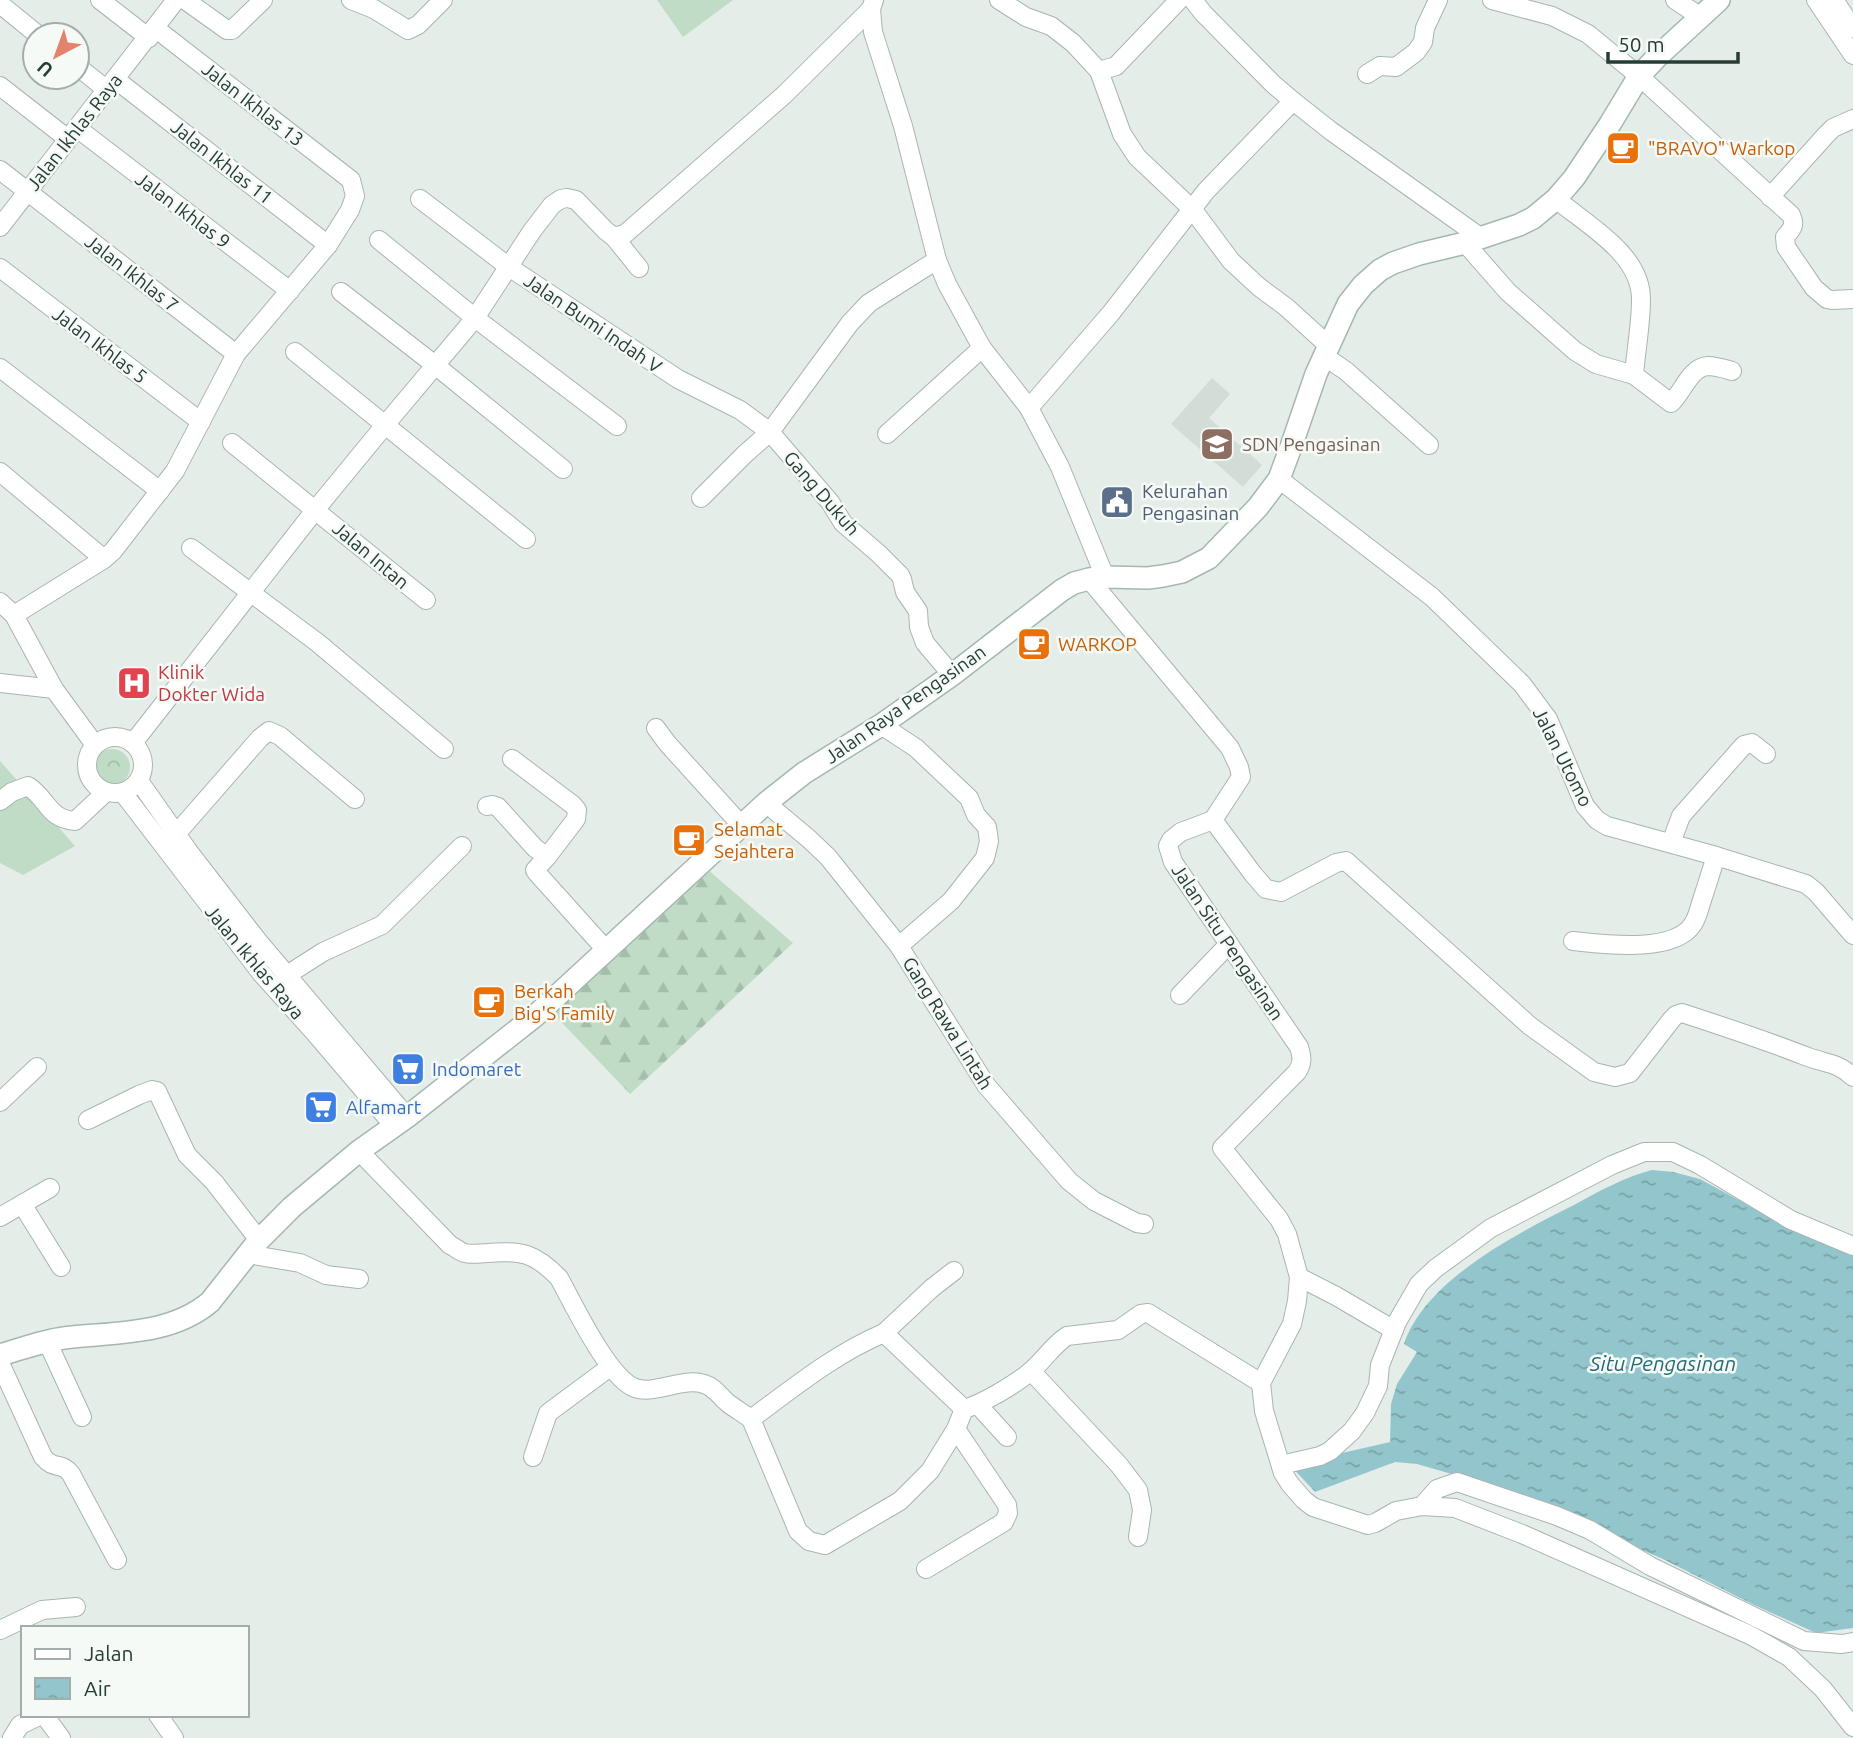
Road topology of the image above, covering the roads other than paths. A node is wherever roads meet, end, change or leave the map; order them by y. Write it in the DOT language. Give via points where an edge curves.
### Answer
graph roads {
  1 [pos="100,0"];
  2 [pos="176,0"];
  3 [pos="185,0"];
  4 [pos="262,0"];
  5 [pos="351,0"];
  6 [pos="443,0"];
  7 [pos="999,0"];
  8 [pos="1179,0"];
  9 [pos="1193,0"];
  10 [pos="1438,0"];
  11 [pos="1492,0"];
  12 [pos="1675,0"];
  13 [pos="1720,0"];
  14 [pos="1816,0"];
  15 [pos="1834,0"];
  16 [pos="0,4"];
  17 [pos="872,5"];
  18 [pos="1700,17"];
  19 [pos="21,21"];
  20 [pos="1853,29"];
  21 [pos="152,33"];
  22 [pos="1853,55"];
  23 [pos="1098,71"];
  24 [pos="91,74"];
  25 [pos="1367,74"];
  26 [pos="1639,76"];
  27 [pos="111,85"];
  28 [pos="0,86"];
  29 [pos="1293,101"];
  30 [pos="1853,119"];
  31 [pos="72,133"];
  32 [pos="0,170"];
  33 [pos="28,192"];
  34 [pos="1770,197"];
  35 [pos="420,199"];
  36 [pos="1556,200"];
  37 [pos="1193,210"];
  38 [pos="0,227"];
  39 [pos="614,237"];
  40 [pos="379,240"];
  41 [pos="1472,240"];
  42 [pos="328,245"];
  43 [pos="937,260"];
  44 [pos="509,267"];
  45 [pos="0,268"];
  46 [pos="639,268"];
  47 [pos="290,291"];
  48 [pos="341,292"];
  49 [pos="1853,299"];
  50 [pos="475,318"];
  51 [pos="982,348"];
  52 [pos="1327,351"];
  53 [pos="295,352"];
  54 [pos="236,354"];
  55 [pos="435,365"];
  56 [pos="0,368"];
  57 [pos="1732,370"];
  58 [pos="1634,375"];
  59 [pos="678,379"];
  60 [pos="1029,408"];
  61 [pos="201,422"];
  62 [pos="385,425"];
  63 [pos="617,426"];
  64 [pos="770,432"];
  65 [pos="887,434"];
  66 [pos="232,443"];
  67 [pos="1429,445"];
  68 [pos="563,468"];
  69 [pos="0,472"];
  70 [pos="1279,479"];
  71 [pos="160,491"];
  72 [pos="701,498"];
  73 [pos="316,509"];
  74 [pos="526,539"];
  75 [pos="191,548"];
  76 [pos="104,559"];
  77 [pos="1097,578"];
  78 [pos="251,594"];
  79 [pos="426,600"];
  80 [pos="0,602"];
  81 [pos="13,615"];
  82 [pos="952,675"];
  83 [pos="0,682"];
  84 [pos="54,690"];
  85 [pos="881,725"];
  86 [pos="656,728"];
  87 [pos="133,743"];
  88 [pos="95,745"];
  89 [pos="444,748"];
  90 [pos="1766,754"];
  91 [pos="512,759"];
  92 [pos="139,780"];
  93 [pos="114,792"];
  94 [pos="355,799"];
  95 [pos="0,801"];
  96 [pos="766,803"];
  97 [pos="487,806"];
  98 [pos="1213,820"];
  99 [pos="741,826"];
  100 [pos="177,833"];
  101 [pos="1671,843"];
  102 [pos="462,846"];
  103 [pos="1716,856"];
  104 [pos="547,857"];
  105 [pos="1853,935"];
  106 [pos="1573,941"];
  107 [pos="1229,944"];
  108 [pos="899,946"];
  109 [pos="607,951"];
  110 [pos="287,975"];
  111 [pos="1180,995"];
  112 [pos="37,1067"];
  113 [pos="1853,1077"];
  114 [pos="0,1102"];
  115 [pos="88,1120"];
  116 [pos="400,1121"];
  117 [pos="359,1151"];
  118 [pos="50,1188"];
  119 [pos="22,1204"];
  120 [pos="0,1217"];
  121 [pos="1144,1224"];
  122 [pos="1853,1246"];
  123 [pos="253,1247"];
  124 [pos="61,1267"];
  125 [pos="954,1271"];
  126 [pos="1299,1277"];
  127 [pos="359,1279"];
  128 [pos="1394,1330"];
  129 [pos="884,1333"];
  130 [pos="47,1342"];
  131 [pos="0,1354"];
  132 [pos="0,1363"];
  133 [pos="610,1367"];
  134 [pos="1031,1371"];
  135 [pos="1261,1383"];
  136 [pos="971,1407"];
  137 [pos="82,1417"];
  138 [pos="751,1419"];
  139 [pos="956,1429"];
  140 [pos="1007,1437"];
  141 [pos="533,1457"];
  142 [pos="1281,1465"];
  143 [pos="1422,1506"];
  144 [pos="1139,1537"];
  145 [pos="117,1560"];
  146 [pos="926,1569"];
  147 [pos="76,1607"];
  148 [pos="0,1630"];
  149 [pos="1853,1642"];
  150 [pos="38,1717"];
  151 [pos="44,1717"];
  152 [pos="159,1717"];
  153 [pos="1853,1727"];
  154 [pos="12,1738"];
  155 [pos="61,1738"];
  156 [pos="174,1738"];
  1 -- 21 [label="street, Jalan Ikhlas 13"];
  2 -- 21 [label="street, Jalan Ikhlas Raya"];
  3 -- 4 [label="street" via="227,30"];
  5 -- 6 [label="street" via="408,30"];
  7 -- 23 [label="street" via="1051,26"];
  8 -- 23 [label="street" via="1116,66"];
  9 -- 29 [label="street"];
  10 -- 25 [label="street" via="1413,56 1396,67 1380,66"];
  11 -- 26 [label="street" via="1552,16 1588,34"];
  12 -- 18 [label="street"];
  13 -- 18 [label="main road, Jalan Raya Pengasinan"];
  14 -- 22 [label="street"];
  15 -- 20 [label="street"];
  16 -- 19 [label="street"];
  17 -- 39 [label="street" via="785,95 625,234"];
  17 -- 43 [label="street" via="873,32"];
  18 -- 26 [label="main road, Jalan Raya Pengasinan"];
  21 -- 27 [label="street, Jalan Ikhlas Raya"];
  21 -- 42 [label="street, Jalan Ikhlas 13" via="351,180 355,196"];
  23 -- 37 [label="street" via="1122,134 1138,157"];
  24 -- 27 [label="street, Jalan Ikhlas 11"];
  26 -- 34 [label="street"];
  26 -- 36 [label="main road, Jalan Raya Pengasinan"];
  27 -- 31 [label="street, Jalan Ikhlas Raya"];
  27 -- 42 [label="street, Jalan Ikhlas 11"];
  28 -- 31 [label="street, Jalan Ikhlas 9"];
  29 -- 37 [label="street"];
  29 -- 41 [label="street"];
  30 -- 34 [label="street" via="1833,128"];
  31 -- 33 [label="street, Jalan Ikhlas Raya"];
  31 -- 47 [label="street, Jalan Ikhlas 9"];
  32 -- 33 [label="street, Jalan Ikhlas 7"];
  33 -- 38 [label="street, Jalan Ikhlas Raya"];
  33 -- 54 [label="street, Jalan Ikhlas 7"];
  34 -- 49 [label="street" via="1791,215 1793,229 1785,237 1786,247 1814,288 1827,299"];
  35 -- 44 [label="street, Jalan Bumi Indah V"];
  36 -- 41 [label="main road, Jalan Raya Pengasinan" via="1519,225"];
  36 -- 58 [label="street" via="1615,246 1634,269 1641,300"];
  37 -- 52 [label="street" via="1231,261 1286,307"];
  37 -- 60 [label="street"];
  39 -- 44 [label="street" via="576,200 561,199 532,231"];
  39 -- 46 [label="street"];
  40 -- 50 [label="street"];
  41 -- 52 [label="main road, Jalan Raya Pengasinan" via="1380,270 1348,304"];
  41 -- 58 [label="street" via="1508,292 1575,351 1596,364"];
  42 -- 47 [label="street"];
  43 -- 51 [label="street"];
  43 -- 64 [label="street" via="869,303"];
  44 -- 50 [label="street"];
  44 -- 59 [label="street, Jalan Bumi Indah V"];
  45 -- 61 [label="street, Jalan Ikhlas 5"];
  47 -- 54 [label="street"];
  48 -- 55 [label="street"];
  50 -- 55 [label="street"];
  50 -- 63 [label="street"];
  51 -- 60 [label="street"];
  51 -- 65 [label="street"];
  52 -- 67 [label="street"];
  52 -- 70 [label="main road, Jalan Raya Pengasinan"];
  53 -- 62 [label="street"];
  54 -- 61 [label="street"];
  55 -- 62 [label="street"];
  55 -- 68 [label="street"];
  56 -- 71 [label="street"];
  57 -- 58 [label="street" via="1701,368 1671,403"];
  59 -- 64 [label="street, Gang Dukuh" via="740,410"];
  60 -- 77 [label="street" via="1060,467"];
  61 -- 71 [label="street"];
  62 -- 73 [label="street"];
  62 -- 74 [label="street"];
  64 -- 72 [label="street"];
  64 -- 82 [label="street, Gang Dukuh" via="843,523 900,575 918,611 923,640"];
  66 -- 73 [label="street, Jalan Intan"];
  69 -- 76 [label="street"];
  70 -- 77 [label="main road, Jalan Raya Pengasinan" via="1258,507 1199,564 1163,576"];
  70 -- 101 [label="street, Jalan Utomo" via="1432,597 1522,684 1548,719 1585,806 1597,820"];
  71 -- 76 [label="street"];
  73 -- 78 [label="street"];
  73 -- 79 [label="street, Jalan Intan"];
  75 -- 78 [label="street"];
  76 -- 81 [label="street"];
  77 -- 82 [label="main road, Jalan Raya Pengasinan" via="1062,590"];
  77 -- 98 [label="street" via="1230,748 1241,777"];
  78 -- 87 [label="street"];
  78 -- 89 [label="street"];
  80 -- 81 [label="street"];
  81 -- 84 [label="street"];
  82 -- 85 [label="main road, Jalan Raya Pengasinan"];
  83 -- 84 [label="street"];
  84 -- 88 [label="street"];
  85 -- 96 [label="main road, Jalan Raya Pengasinan"];
  85 -- 108 [label="street" via="916,748 969,798 987,827 989,841 985,858 951,901"];
  86 -- 99 [label="street"];
  87 -- 88 [label="street" via="120,737"];
  87 -- 92 [label="street" via="141,754"];
  88 -- 93 [label="street, Jalan Ikhlas Raya" via="86,764 88,775 93,784"];
  90 -- 101 [label="street" via="1752,743 1744,745 1681,816"];
  91 -- 104 [label="street" via="577,810 576,819"];
  92 -- 93 [label="street" via="132,788"];
  92 -- 100 [label="street"];
  93 -- 95 [label="street" via="75,821 56,816 28,786"];
  93 -- 116 [label="street, Jalan Ikhlas Raya" via="261,973"];
  94 -- 100 [label="street" via="269,731"];
  96 -- 99 [label="main road, Jalan Raya Pengasinan"];
  96 -- 108 [label="street, Gang Rawa Lintah" via="828,857"];
  97 -- 104 [label="street" via="498,807"];
  98 -- 107 [label="street, Jalan Situ Pengasinan" via="1181,832 1168,846 1173,862"];
  98 -- 113 [label="street" via="1266,889 1281,892 1346,861 1530,1026 1594,1072 1615,1077 1630,1073 1672,1019 1682,1013 1834,1064"];
  99 -- 109 [label="main road, Jalan Raya Pengasinan"];
  100 -- 110 [label="street"];
  101 -- 103 [label="street, Jalan Utomo"];
  102 -- 110 [label="street" via="382,925 323,952"];
  103 -- 105 [label="street, Jalan Utomo" via="1806,884"];
  103 -- 106 [label="street" via="1695,922 1679,937 1628,945"];
  104 -- 109 [label="street" via="535,870"];
  107 -- 111 [label="street"];
  107 -- 126 [label="street, Jalan Situ Pengasinan" via="1299,1047 1302,1065 1222,1148 1279,1219"];
  108 -- 121 [label="street, Gang Rawa Lintah" via="986,1085 1061,1172 1094,1201"];
  109 -- 116 [label="main road, Jalan Raya Pengasinan" via="535,1016"];
  110 -- 116 [label="street"];
  112 -- 114 [label="street"];
  115 -- 123 [label="street" via="139,1094 157,1091 187,1155 214,1182"];
  116 -- 117 [label="main road, Jalan Raya Pengasinan"];
  117 -- 123 [label="main road, Jalan Raya Pengasinan"];
  117 -- 133 [label="street" via="450,1245 467,1254 520,1252 552,1271"];
  118 -- 119 [label="street"];
  119 -- 120 [label="street"];
  119 -- 124 [label="street"];
  122 -- 128 [label="street" via="1791,1220 1674,1152 1644,1152 1491,1228 1419,1284"];
  123 -- 127 [label="street" via="326,1275"];
  123 -- 130 [label="main road, Jalan Raya Pengasinan" via="210,1302 184,1320"];
  125 -- 129 [label="street"];
  126 -- 128 [label="street"];
  126 -- 135 [label="street" via="1292,1324"];
  128 -- 142 [label="street" via="1380,1365 1378,1386 1352,1431 1320,1456"];
  129 -- 136 [label="street"];
  129 -- 138 [label="street" via="864,1341"];
  130 -- 131 [label="main road, Jalan Raya Pengasinan"];
  130 -- 137 [label="street"];
  132 -- 145 [label="street" via="43,1457 65,1466 71,1474"];
  133 -- 138 [label="street" via="635,1388 708,1384"];
  133 -- 141 [label="street" via="548,1413"];
  134 -- 135 [label="street" via="1067,1336 1118,1330 1147,1313"];
  134 -- 136 [label="street"];
  134 -- 144 [label="street" via="1138,1490 1142,1510"];
  135 -- 142 [label="street" via="1264,1411"];
  136 -- 139 [label="street"];
  136 -- 140 [label="street"];
  138 -- 139 [label="street" via="798,1531 824,1545 900,1501 930,1471"];
  139 -- 146 [label="street" via="1007,1505 1007,1513 1004,1522"];
  142 -- 143 [label="street" via="1290,1484 1313,1507 1359,1523 1368,1525 1396,1511"];
  143 -- 149 [label="street" via="1437,1489 1457,1482 1590,1530 1650,1566 1804,1641"];
  143 -- 153 [label="street" via="1455,1508 1750,1635 1788,1657 1824,1689"];
  147 -- 148 [label="street" via="41,1610"];
  150 -- 154 [label="street" via="20,1725"];
  151 -- 155 [label="street"];
  152 -- 156 [label="street"];
}
